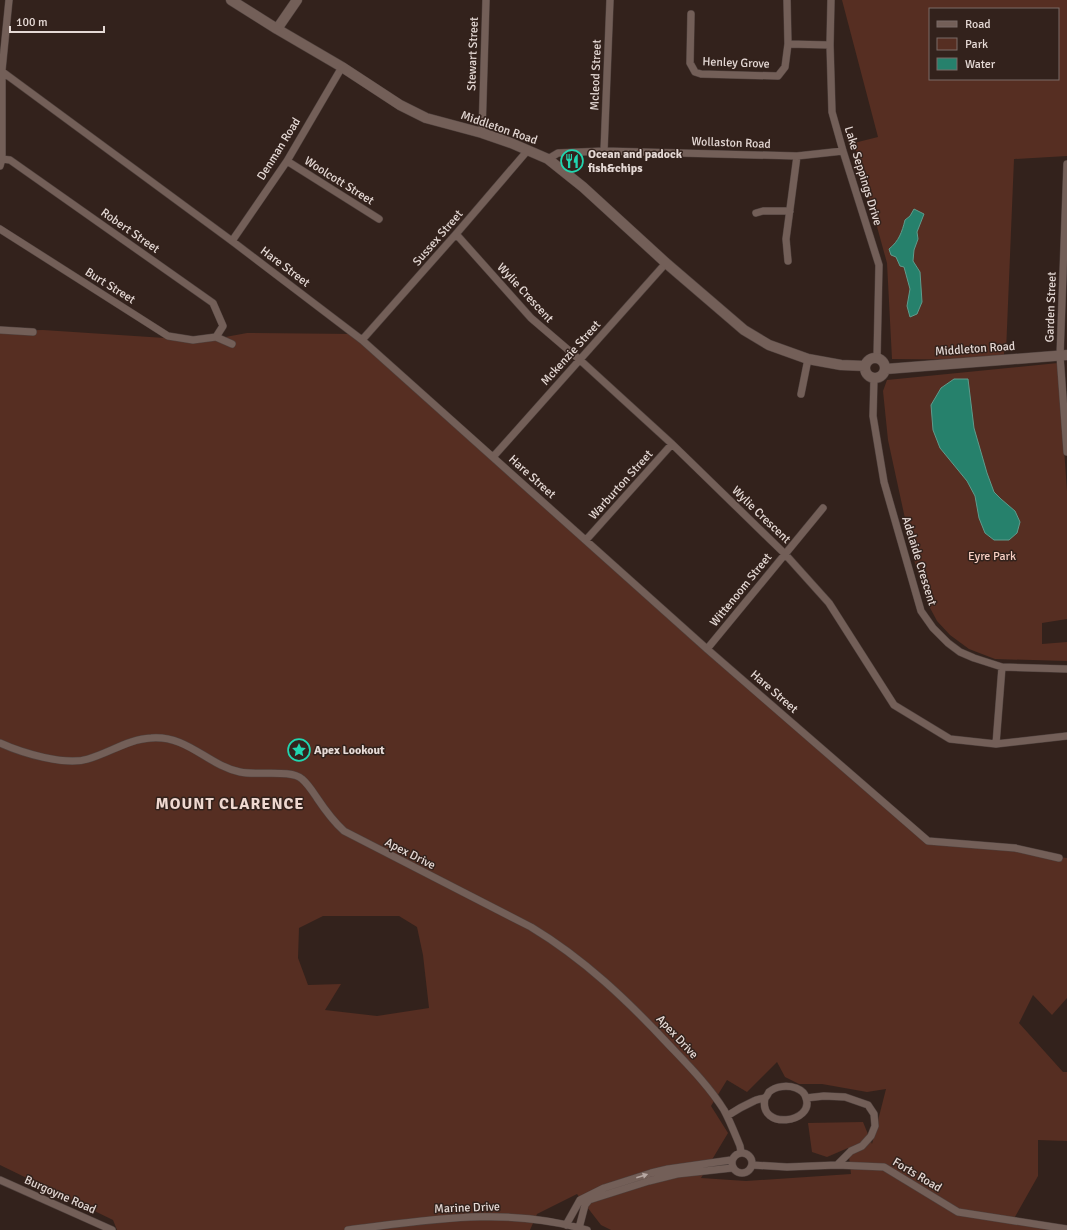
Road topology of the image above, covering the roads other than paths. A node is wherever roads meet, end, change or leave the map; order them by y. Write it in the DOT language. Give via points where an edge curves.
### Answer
graph roads {
  1 [pos="9,0"];
  2 [pos="231,0"];
  3 [pos="296,0"];
  4 [pos="486,0"];
  5 [pos="610,0"];
  6 [pos="787,0"];
  7 [pos="831,0"];
  8 [pos="691,14"];
  9 [pos="277,29"];
  10 [pos="788,44"];
  11 [pos="830,45"];
  12 [pos="342,67"];
  13 [pos="1,70"];
  14 [pos="482,133"];
  15 [pos="528,150"];
  16 [pos="604,151"];
  17 [pos="842,151"];
  18 [pos="798,156"];
  19 [pos="548,159"];
  20 [pos="287,161"];
  21 [pos="1,163"];
  22 [pos="1067,164"];
  23 [pos="790,211"];
  24 [pos="756,213"];
  25 [pos="379,219"];
  26 [pos="0,229"];
  27 [pos="456,234"];
  28 [pos="232,241"];
  29 [pos="788,261"];
  30 [pos="666,263"];
  31 [pos="0,330"];
  32 [pos="33,332"];
  33 [pos="216,337"];
  34 [pos="362,340"];
  35 [pos="232,344"];
  36 [pos="1064,355"];
  37 [pos="877,358"];
  38 [pos="808,359"];
  39 [pos="580,360"];
  40 [pos="865,366"];
  41 [pos="886,369"];
  42 [pos="874,378"];
  43 [pos="801,394"];
  44 [pos="672,444"];
  45 [pos="1067,452"];
  46 [pos="493,457"];
  47 [pos="823,508"];
  48 [pos="586,540"];
  49 [pos="785,554"];
  50 [pos="707,649"];
  51 [pos="1002,667"];
  52 [pos="1067,669"];
  53 [pos="1067,736"];
  54 [pos="0,743"];
  55 [pos="996,744"];
  56 [pos="1059,858"];
  57 [pos="765,1098"];
  58 [pos="806,1098"];
  59 [pos="727,1116"];
  60 [pos="741,1152"];
  61 [pos="731,1160"];
  62 [pos="752,1165"];
  63 [pos="837,1165"];
  64 [pos="732,1168"];
  65 [pos="0,1180"];
  66 [pos="566,1225"];
  67 [pos="579,1228"];
  68 [pos="1067,1229"];
  69 [pos="112,1230"];
  70 [pos="348,1230"];
  71 [pos="587,1230"];
  1 -- 13 [label="street"];
  2 -- 9 [label="main road, Middleton Road"];
  3 -- 9 [label="main road"];
  4 -- 14 [label="street, Stewart Street"];
  5 -- 16 [label="street, Mcleod Street"];
  6 -- 10 [label="street, Henley Grove"];
  7 -- 11 [label="street, Lake Seppings Drive"];
  8 -- 10 [label="street, Henley Grove" via="690,64 695,72 701,74 778,76 785,67"];
  9 -- 12 [label="main road, Middleton Road"];
  10 -- 11 [label="street"];
  11 -- 17 [label="street, Lake Seppings Drive" via="832,112"];
  12 -- 14 [label="main road, Middleton Road" via="400,105 426,118"];
  12 -- 20 [label="street, Denman Road"];
  13 -- 21 [label="street"];
  13 -- 28 [label="street, Hare Street"];
  14 -- 15 [label="main road, Middleton Road"];
  15 -- 19 [label="main road, Middleton Road"];
  15 -- 27 [label="street, Sussex Street"];
  16 -- 18 [label="street, Wollaston Road"];
  16 -- 19 [label="street, Wollaston Road" via="558,153"];
  17 -- 18 [label="street, Wollaston Road"];
  17 -- 37 [label="street, Lake Seppings Drive" via="879,265"];
  18 -- 23 [label="street"];
  19 -- 30 [label="main road, Middleton Road" via="583,187"];
  20 -- 25 [label="street, Woolcott Street"];
  20 -- 28 [label="street, Denman Road"];
  21 -- 33 [label="street, Robert Street" via="10,160 213,303 223,326"];
  22 -- 36 [label="street, Garden Street"];
  23 -- 24 [label="street"];
  23 -- 29 [label="street" via="786,239"];
  26 -- 33 [label="street, Burt Street" via="168,336 193,340"];
  27 -- 34 [label="street, Sussex Street"];
  27 -- 39 [label="street, Wylie Crescent" via="531,318"];
  28 -- 34 [label="street, Hare Street"];
  30 -- 38 [label="main road, Middleton Road" via="744,330 769,345"];
  30 -- 39 [label="street, Mckenzie Street"];
  31 -- 32 [label="street"];
  33 -- 35 [label="street"];
  34 -- 46 [label="street, Hare Street"];
  36 -- 41 [label="main road, Middleton Road"];
  36 -- 45 [label="street, Garden Street"];
  37 -- 40 [label="main road" via="869,359"];
  37 -- 41 [label="main road" via="884,362"];
  38 -- 40 [label="main road, Middleton Road"];
  38 -- 43 [label="street"];
  39 -- 44 [label="street, Wylie Crescent"];
  39 -- 46 [label="street, Mckenzie Street"];
  40 -- 42 [label="main road" via="867,374"];
  41 -- 42 [label="main road" via="882,376"];
  42 -- 51 [label="street, Adelaide Crescent" via="873,416 884,482 921,611 933,628 960,652"];
  44 -- 48 [label="street, Warburton Street"];
  44 -- 49 [label="street, Wylie Crescent"];
  46 -- 48 [label="street, Hare Street"];
  47 -- 49 [label="street, Wittenoom Street"];
  48 -- 50 [label="street, Hare Street"];
  49 -- 50 [label="street, Wittenoom Street"];
  49 -- 55 [label="street, Wylie Crescent" via="829,603 894,705 950,739"];
  50 -- 56 [label="street, Hare Street" via="928,841 1015,848"];
  51 -- 52 [label="street, Adelaide Crescent"];
  51 -- 55 [label="street"];
  53 -- 55 [label="street, Wylie Crescent"];
  54 -- 59 [label="street, Apex Drive" via="23,753 56,760 79,761 94,758 138,740 174,739 233,770 252,774 295,775 310,788 330,817 344,831 531,927 578,959 639,1013 692,1068"];
  57 -- 58 [label="street" via="770,1091 787,1086 801,1090"];
  57 -- 58 [label="street" via="768,1114 785,1120 803,1113"];
  57 -- 59 [label="street" via="756,1100"];
  58 -- 63 [label="street" via="845,1098 868,1105 874,1114 875,1126 872,1136"];
  59 -- 60 [label="street, Apex Drive"];
  60 -- 61 [label="street"];
  60 -- 62 [label="street" via="750,1156"];
  61 -- 64 [label="street"];
  66 -- 61 [label="street, one-way" via="580,1200 604,1188 668,1169"];
  62 -- 63 [label="street, Forts Road"];
  62 -- 64 [label="street" via="743,1173"];
  63 -- 68 [label="street, Forts Road" via="884,1167 958,1212"];
  64 -- 67 [label="street" via="662,1178 589,1200 585,1205"];
  65 -- 69 [label="street, Burgoyne Road"];
  66 -- 67 [label="street, Marine Drive"];
  66 -- 70 [label="street, Marine Drive" via="537,1219 498,1216 456,1217"];
  67 -- 71 [label="street, Marine Drive"];
}
